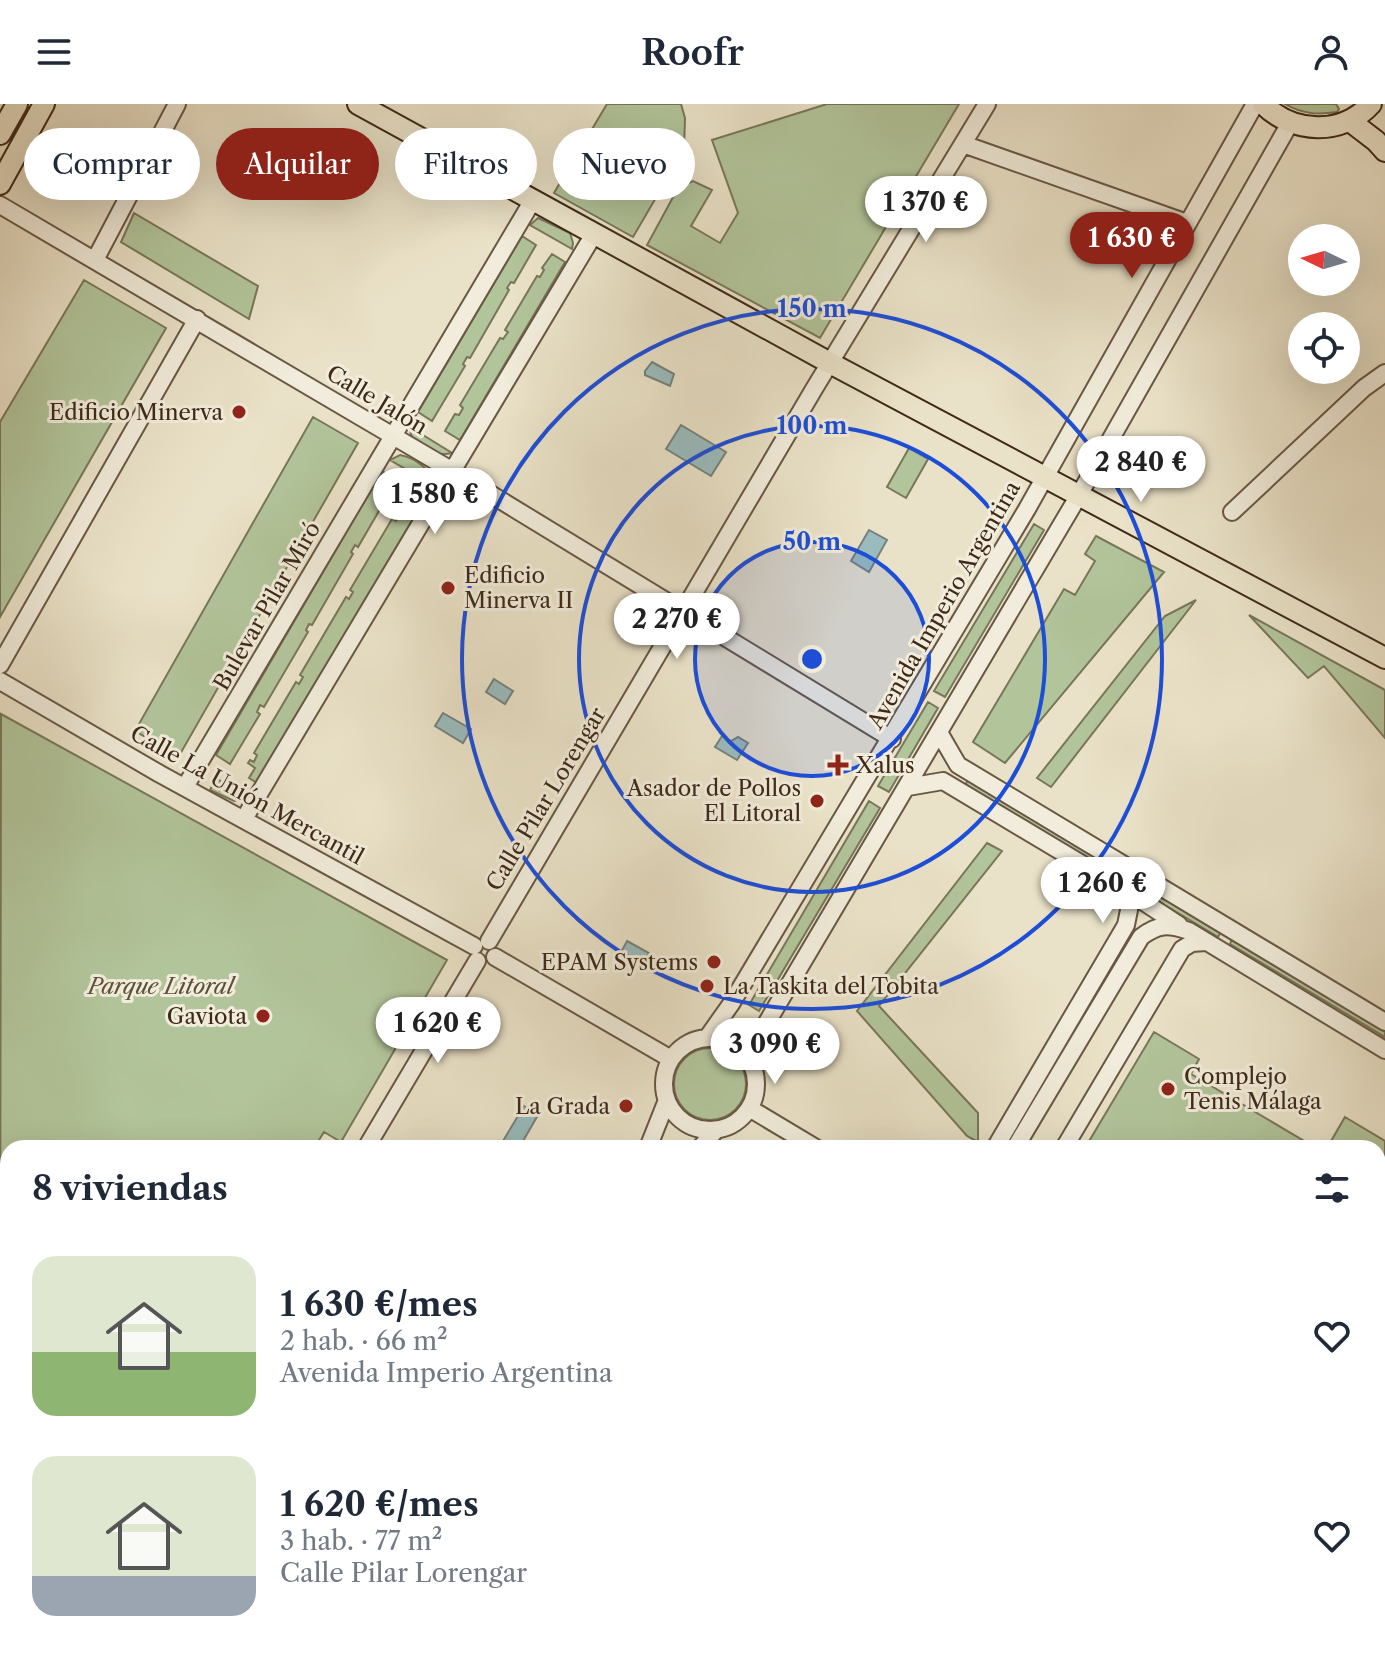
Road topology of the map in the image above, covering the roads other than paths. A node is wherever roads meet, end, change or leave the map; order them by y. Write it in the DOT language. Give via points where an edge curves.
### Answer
graph roads {
  1 [pos="17,104"];
  2 [pos="44,104"];
  3 [pos="177,104"];
  4 [pos="358,104"];
  5 [pos="987,104"];
  6 [pos="1255,104"];
  7 [pos="1263,104"];
  8 [pos="1360,110"];
  9 [pos="1290,123"];
  10 [pos="402,128"];
  11 [pos="1385,130"];
  12 [pos="0,134"];
  13 [pos="963,144"];
  14 [pos="1385,151"];
  15 [pos="0,184"];
  16 [pos="533,200"];
  17 [pos="0,205"];
  18 [pos="1187,223"];
  19 [pos="594,234"];
  20 [pos="95,260"];
  21 [pos="197,319"];
  22 [pos="830,363"];
  23 [pos="1385,373"];
  24 [pos="392,436"];
  25 [pos="451,470"];
  26 [pos="1044,476"];
  27 [pos="1079,495"];
  28 [pos="1232,512"];
  29 [pos="683,612"];
  30 [pos="1385,658"];
  31 [pos="0,665"];
  32 [pos="0,681"];
  33 [pos="940,734"];
  34 [pos="892,739"];
  35 [pos="185,787"];
  36 [pos="908,787"];
  37 [pos="244,819"];
  38 [pos="1127,891"];
  39 [pos="1189,931"];
  40 [pos="1206,942"];
  41 [pos="480,949"];
  42 [pos="1385,1022"];
  43 [pos="707,1038"];
  44 [pos="1385,1050"];
  45 [pos="671,1059"];
  46 [pos="750,1062"];
  47 [pos="667,1100"];
  48 [pos="749,1108"];
  49 [pos="716,1130"];
  50 [pos="371,1140"];
  51 [pos="651,1140"];
  52 [pos="707,1140"];
  53 [pos="803,1140"];
  54 [pos="1000,1140"];
  55 [pos="1020,1140"];
  56 [pos="1069,1140"];
  1 -- 12 [label="main road"];
  2 -- 15 [label="main road"];
  3 -- 20 [label="street"];
  4 -- 10 [label="main road"];
  5 -- 13 [label="street, Calle Pilar Lorengar"];
  6 -- 18 [label="street, Avenida Imperio Argentina"];
  7 -- 9 [label="main road"];
  8 -- 9 [label="main road" via="1333,126"];
  8 -- 11 [label="main road"];
  8 -- 14 [label="main road"];
  9 -- 27 [label="street"];
  13 -- 18 [label="street"];
  13 -- 22 [label="street, Calle Pilar Lorengar"];
  16 -- 19 [label="main road"];
  16 -- 24 [label="street, Bulevar Pilar Miró"];
  17 -- 20 [label="street, Calle Jalón"];
  18 -- 26 [label="street, Avenida Imperio Argentina"];
  19 -- 22 [label="main road"];
  19 -- 25 [label="street"];
  20 -- 21 [label="street, Calle Jalón"];
  21 -- 24 [label="street, Calle Jalón"];
  21 -- 31 [label="street"];
  22 -- 26 [label="main road"];
  22 -- 29 [label="street, Calle Pilar Lorengar"];
  23 -- 28 [label="street"];
  24 -- 25 [label="street, Calle Jalón"];
  24 -- 35 [label="street, Bulevar Pilar Miró"];
  25 -- 29 [label="street, Calle Jalón"];
  25 -- 37 [label="street"];
  26 -- 27 [label="main road"];
  26 -- 34 [label="street, Avenida Imperio Argentina"];
  27 -- 30 [label="main road"];
  27 -- 33 [label="street"];
  29 -- 34 [label="street, Calle Jalón"];
  29 -- 41 [label="street, Calle Pilar Lorengar"];
  32 -- 35 [label="street, Calle La Unión Mercantil"];
  33 -- 36 [label="street"];
  33 -- 42 [label="street" via="958,765"];
  34 -- 43 [label="street, Avenida Imperio Argentina"];
  35 -- 37 [label="street, Calle La Unión Mercantil"];
  36 -- 38 [label="street" via="943,781"];
  36 -- 46 [label="street" via="766,1024"];
  37 -- 41 [label="street, Calle La Unión Mercantil"];
  38 -- 39 [label="street"];
  38 -- 54 [label="street" via="1126,925"];
  39 -- 40 [label="street"];
  39 -- 55 [label="street" via="1169,924 1141,937"];
  40 -- 44 [label="street"];
  40 -- 56 [label="street" via="1182,949"];
  41 -- 45 [label="street" via="496,951 495,957"];
  41 -- 50 [label="street, Calle Pilar Lorengar"];
  43 -- 45 [label="street" via="693,1041"];
  43 -- 46 [label="street" via="724,1040"];
  45 -- 47 [label="street" via="664,1079"];
  46 -- 48 [label="street" via="755,1093"];
  47 -- 49 [label="street" via="678,1117 696,1128"];
  47 -- 51 [label="street"];
  48 -- 49 [label="street"];
  48 -- 53 [label="street"];
  49 -- 52 [label="street"];
}
